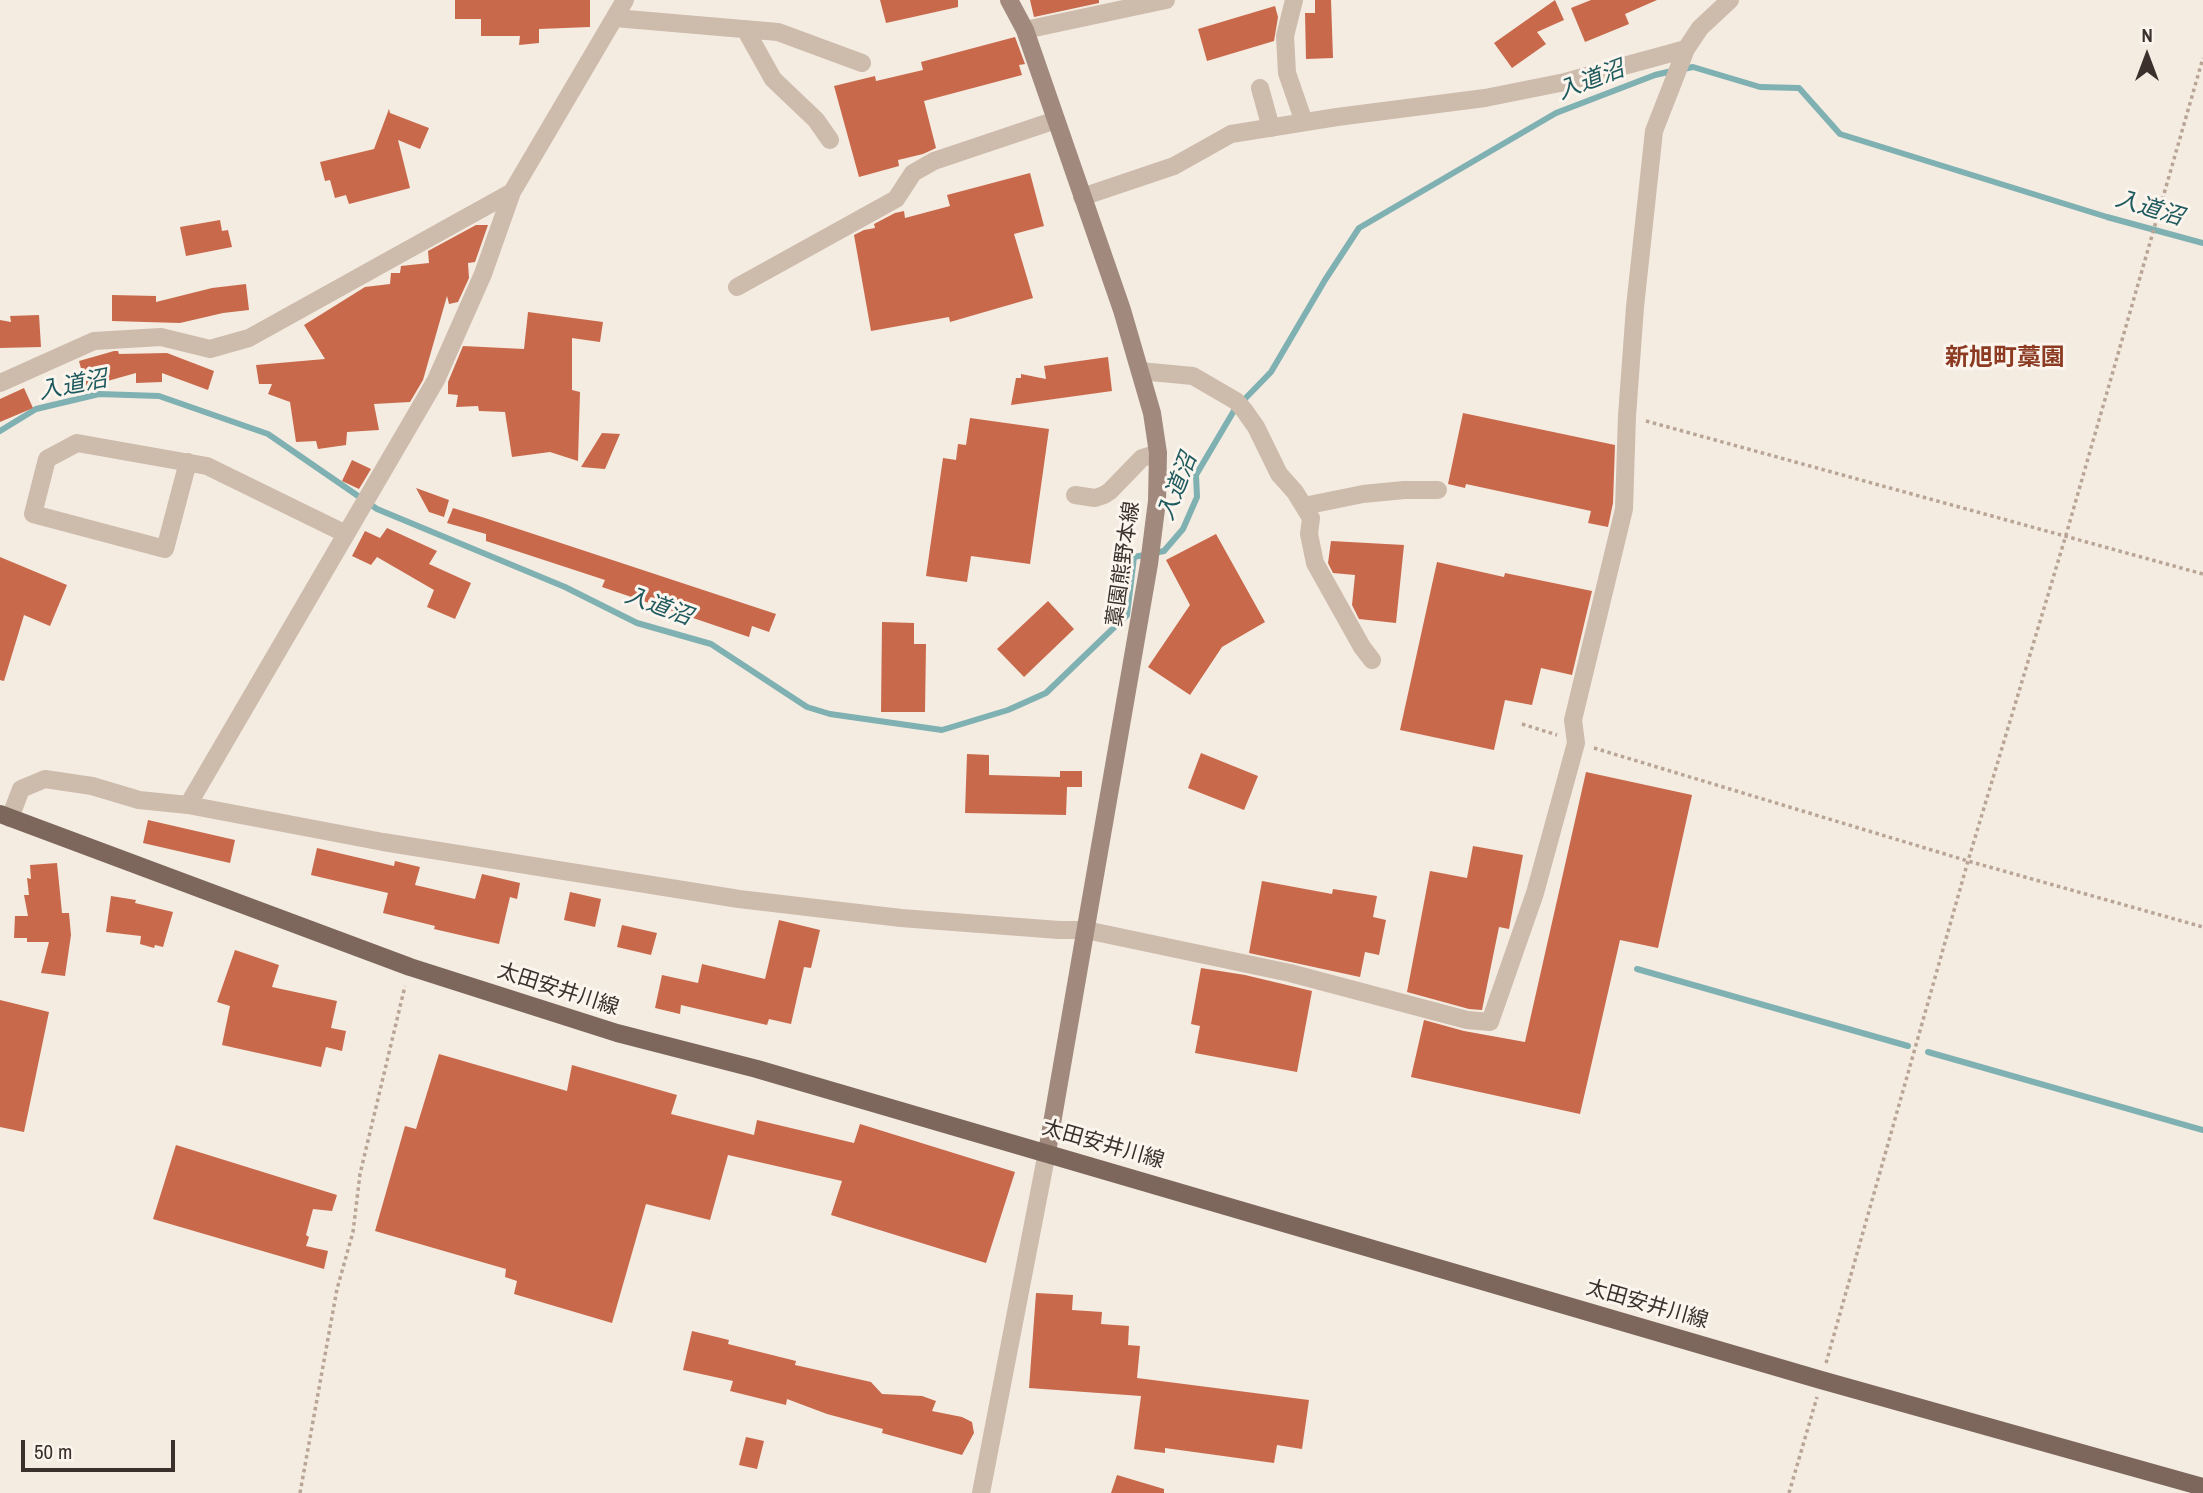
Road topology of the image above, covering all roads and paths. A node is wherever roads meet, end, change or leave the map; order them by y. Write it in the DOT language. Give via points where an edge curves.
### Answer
graph roads {
  1 [pos="625,0"];
  2 [pos="1010,0"];
  3 [pos="1166,0"];
  4 [pos="1294,0"];
  5 [pos="1730,0"];
  6 [pos="615,18"];
  7 [pos="745,29"];
  8 [pos="1025,30"];
  9 [pos="1685,52"];
  10 [pos="2203,58"];
  11 [pos="862,63"];
  12 [pos="1260,88"];
  13 [pos="1056,120"];
  14 [pos="1304,122"];
  15 [pos="1271,128"];
  16 [pos="830,140"];
  17 [pos="512,192"];
  18 [pos="1082,197"];
  19 [pos="737,286"];
  20 [pos="1140,371"];
  21 [pos="0,383"];
  22 [pos="1627,416"];
  23 [pos="1158,453"];
  24 [pos="188,462"];
  25 [pos="1438,490"];
  26 [pos="1075,495"];
  27 [pos="1304,506"];
  28 [pos="346,534"];
  29 [pos="2066,535"];
  30 [pos="2203,574"];
  31 [pos="1372,660"];
  32 [pos="1522,724"];
  33 [pos="1576,743"];
  34 [pos="188,805"];
  35 [pos="5,816"];
  36 [pos="1968,861"];
  37 [pos="2203,927"];
  38 [pos="1086,930"];
  39 [pos="410,967"];
  40 [pos="1047,1152"];
  41 [pos="1821,1380"];
  42 [pos="2203,1487"];
  43 [pos="300,1493"];
  44 [pos="981,1493"];
  45 [pos="1789,1493"];
  1 -- 6 [label="street"];
  2 -- 8 [label="main road, 藁園熊野本線"];
  3 -- 8 [label="street"];
  4 -- 14 [label="street" via="1285,36 1287,73"];
  5 -- 9 [label="street" via="1700,28"];
  6 -- 7 [label="street"];
  6 -- 17 [label="street"];
  7 -- 11 [label="street" via="778,32"];
  7 -- 16 [label="street" via="773,79"];
  8 -- 13 [label="main road, 藁園熊野本線"];
  9 -- 14 [label="street" via="1485,97"];
  9 -- 22 [label="street" via="1654,131"];
  10 -- 29 [label="path"];
  12 -- 15 [label="street"];
  13 -- 18 [label="main road, 藁園熊野本線"];
  13 -- 19 [label="street" via="934,161 913,173 896,199"];
  14 -- 15 [label="street"];
  15 -- 18 [label="street" via="1231,134 1174,166"];
  17 -- 21 [label="street" via="249,338 210,349 161,337 94,341"];
  17 -- 28 [label="street" via="483,274 436,380"];
  18 -- 20 [label="main road, 藁園熊野本線"];
  20 -- 23 [label="main road, 藁園熊野本線"];
  20 -- 27 [label="street" via="1193,376 1240,406 1279,474"];
  22 -- 29 [label="path"];
  22 -- 33 [label="street" via="1624,509 1573,720"];
  23 -- 26 [label="street" via="1142,458 1104,495"];
  23 -- 38 [label="main road, 藁園熊野本線" via="1152,546"];
  24 -- 24 [label="street" via="77,443 47,459 33,514 165,550"];
  24 -- 28 [label="street" via="208,466"];
  25 -- 27 [label="street" via="1363,494"];
  27 -- 31 [label="street" via="1311,518 1315,564"];
  28 -- 34 [label="street"];
  29 -- 30 [label="path"];
  29 -- 36 [label="path"];
  32 -- 33 [label="path"];
  33 -- 36 [label="path"];
  33 -- 38 [label="street" via="1535,893 1490,1022"];
  34 -- 35 [label="street" via="139,800 92,786 44,779 21,789"];
  34 -- 38 [label="street" via="383,842 739,899 901,918"];
  35 -- 39 [label="main road, 太田安井川線"];
  36 -- 37 [label="path"];
  36 -- 41 [label="path"];
  38 -- 40 [label="main road, 藁園熊野本線"];
  39 -- 40 [label="main road, 太田安井川線" via="617,1033"];
  39 -- 43 [label="path" via="360,1174 353,1232 337,1289"];
  40 -- 41 [label="main road, 太田安井川線"];
  40 -- 44 [label="street"];
  41 -- 42 [label="main road, 太田安井川線"];
  41 -- 45 [label="path"];
}
